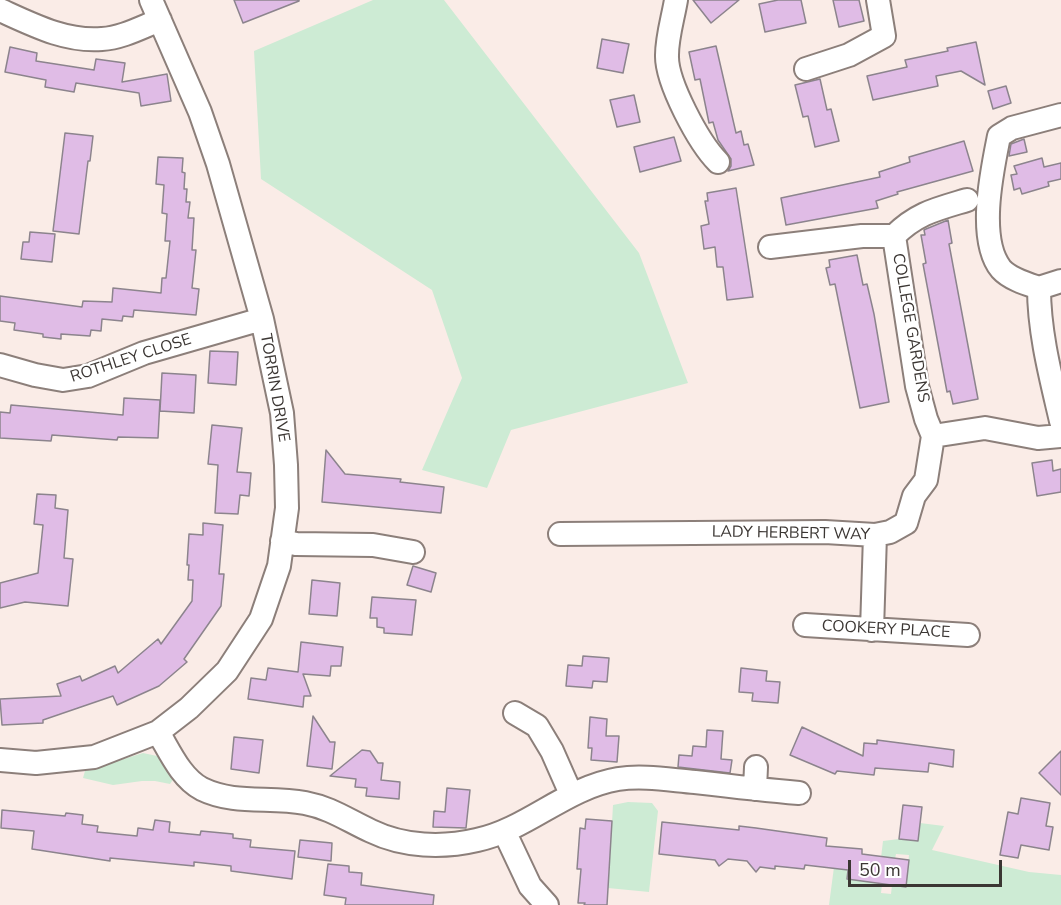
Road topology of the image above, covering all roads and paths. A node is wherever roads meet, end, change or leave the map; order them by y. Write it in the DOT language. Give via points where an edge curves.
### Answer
graph roads {
  1 [pos="676,0"];
  2 [pos="878,0"];
  3 [pos="0,10"];
  4 [pos="155,10"];
  5 [pos="806,69"];
  6 [pos="1061,115"];
  7 [pos="718,162"];
  8 [pos="967,200"];
  9 [pos="894,236"];
  10 [pos="770,247"];
  11 [pos="1061,281"];
  12 [pos="1039,288"];
  13 [pos="262,319"];
  14 [pos="0,365"];
  15 [pos="1061,421"];
  16 [pos="933,436"];
  17 [pos="1061,436"];
  18 [pos="560,534"];
  19 [pos="875,536"];
  20 [pos="282,542"];
  21 [pos="413,552"];
  22 [pos="805,625"];
  23 [pos="872,630"];
  24 [pos="968,635"];
  25 [pos="516,713"];
  26 [pos="158,732"];
  27 [pos="0,760"];
  28 [pos="798,793"];
  29 [pos="571,794"];
  30 [pos="505,833"];
  31 [pos="547,905"];
  1 -- 7 [label="street" via="667,56 680,99 707,151"];
  2 -- 5 [label="street" via="884,36 849,55"];
  3 -- 4 [label="street" via="44,30 79,40 128,33"];
  4 -- 13 [label="street, TORRIN DRIVE" via="201,111"];
  6 -- 12 [label="street" via="1012,128 999,136 990,189 988,231 994,255 1002,270"];
  8 -- 9 [label="street" via="924,213"];
  9 -- 10 [label="street, COLLEGE GARDENS"];
  9 -- 16 [label="street, COLLEGE GARDENS" via="917,386"];
  11 -- 12 [label="street"];
  12 -- 15 [label="street" via="1042,332"];
  13 -- 14 [label="street, ROTHLEY CLOSE" via="71,379 35,375"];
  13 -- 20 [label="street, TORRIN DRIVE" via="282,413 287,508"];
  16 -- 17 [label="street" via="985,428 1038,438"];
  16 -- 19 [label="street, LADY HERBERT WAY" via="926,480 914,496 906,523"];
  18 -- 19 [label="street, LADY HERBERT WAY" via="825,532"];
  19 -- 23 [label="street"];
  20 -- 21 [label="street" via="373,545"];
  20 -- 26 [label="street, TORRIN DRIVE" via="279,566 261,619 227,671"];
  22 -- 23 [label="street, COOKERY PLACE"];
  23 -- 24 [label="street, COOKERY PLACE"];
  25 -- 29 [label="street" via="544,720 552,751"];
  26 -- 27 [label="street, TORRIN DRIVE" via="94,757 36,764"];
  26 -- 30 [label="street" via="186,777 221,796 324,807 372,832 423,844 450,846"];
  28 -- 29 [label="street" via="756,778 655,778 619,779"];
  29 -- 30 [label="street"];
  30 -- 31 [label="street" via="530,886"];
}
